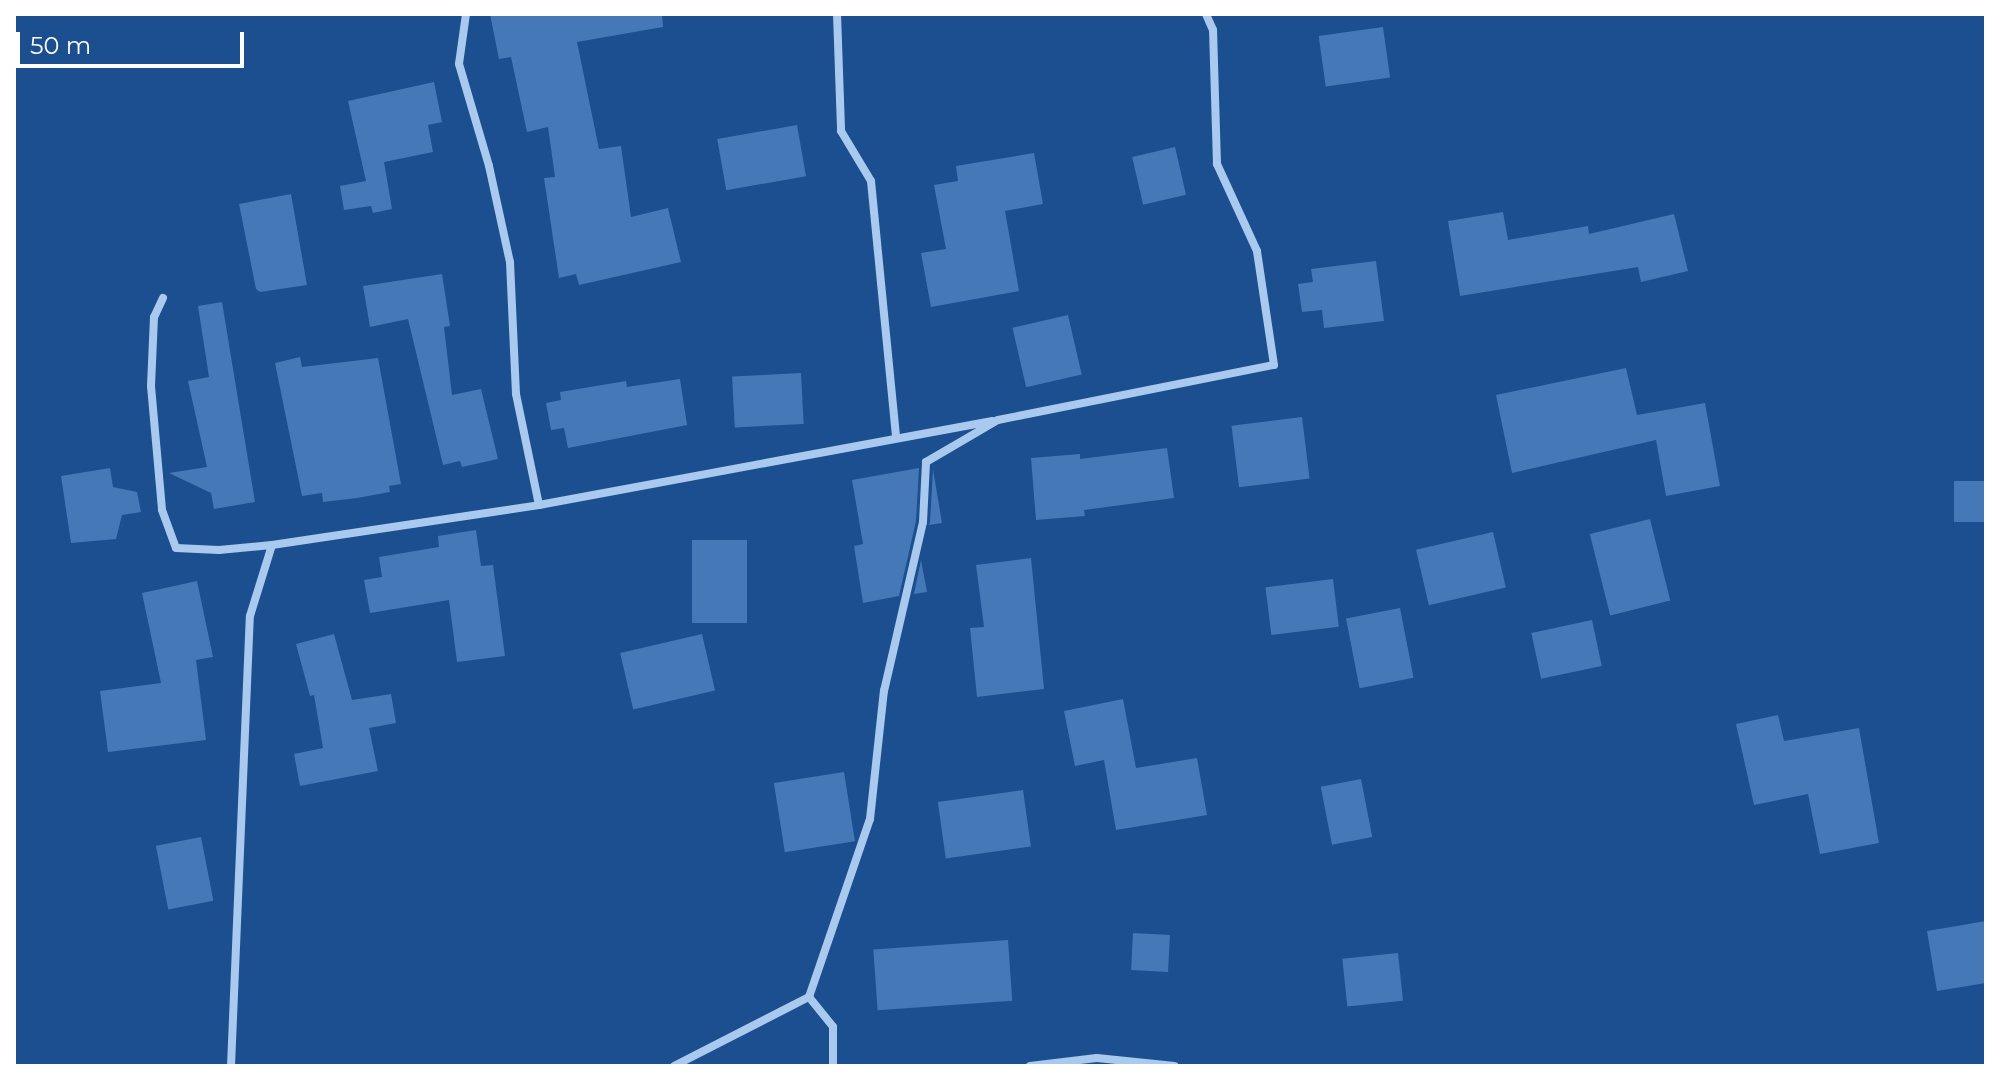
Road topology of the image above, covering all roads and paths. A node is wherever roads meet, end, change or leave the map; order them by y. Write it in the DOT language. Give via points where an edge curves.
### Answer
graph roads {
  1 [pos="466,14"];
  2 [pos="837,14"];
  3 [pos="1206,14"];
  4 [pos="163,298"];
  5 [pos="998,420"];
  6 [pos="896,438"];
  7 [pos="539,505"];
  8 [pos="272,545"];
  9 [pos="809,997"];
  10 [pos="231,1066"];
  11 [pos="674,1066"];
  12 [pos="833,1066"];
  13 [pos="1030,1066"];
  14 [pos="1175,1066"];
  1 -- 7 [label="street" via="459,64 510,262 516,394"];
  2 -- 6 [label="street" via="841,131 871,181"];
  3 -- 5 [label="street" via="1213,30 1217,164 1257,251 1274,365"];
  4 -- 8 [label="street" via="154,317 151,386 162,510 176,548"];
  5 -- 6 [label="street"];
  5 -- 9 [label="street" via="926,462 923,522 884,691 870,819"];
  6 -- 7 [label="street"];
  7 -- 8 [label="street"];
  8 -- 10 [label="street" via="250,616"];
  9 -- 11 [label="street"];
  9 -- 12 [label="street" via="833,1027"];
  13 -- 14 [label="street" via="1097,1058"];
}
